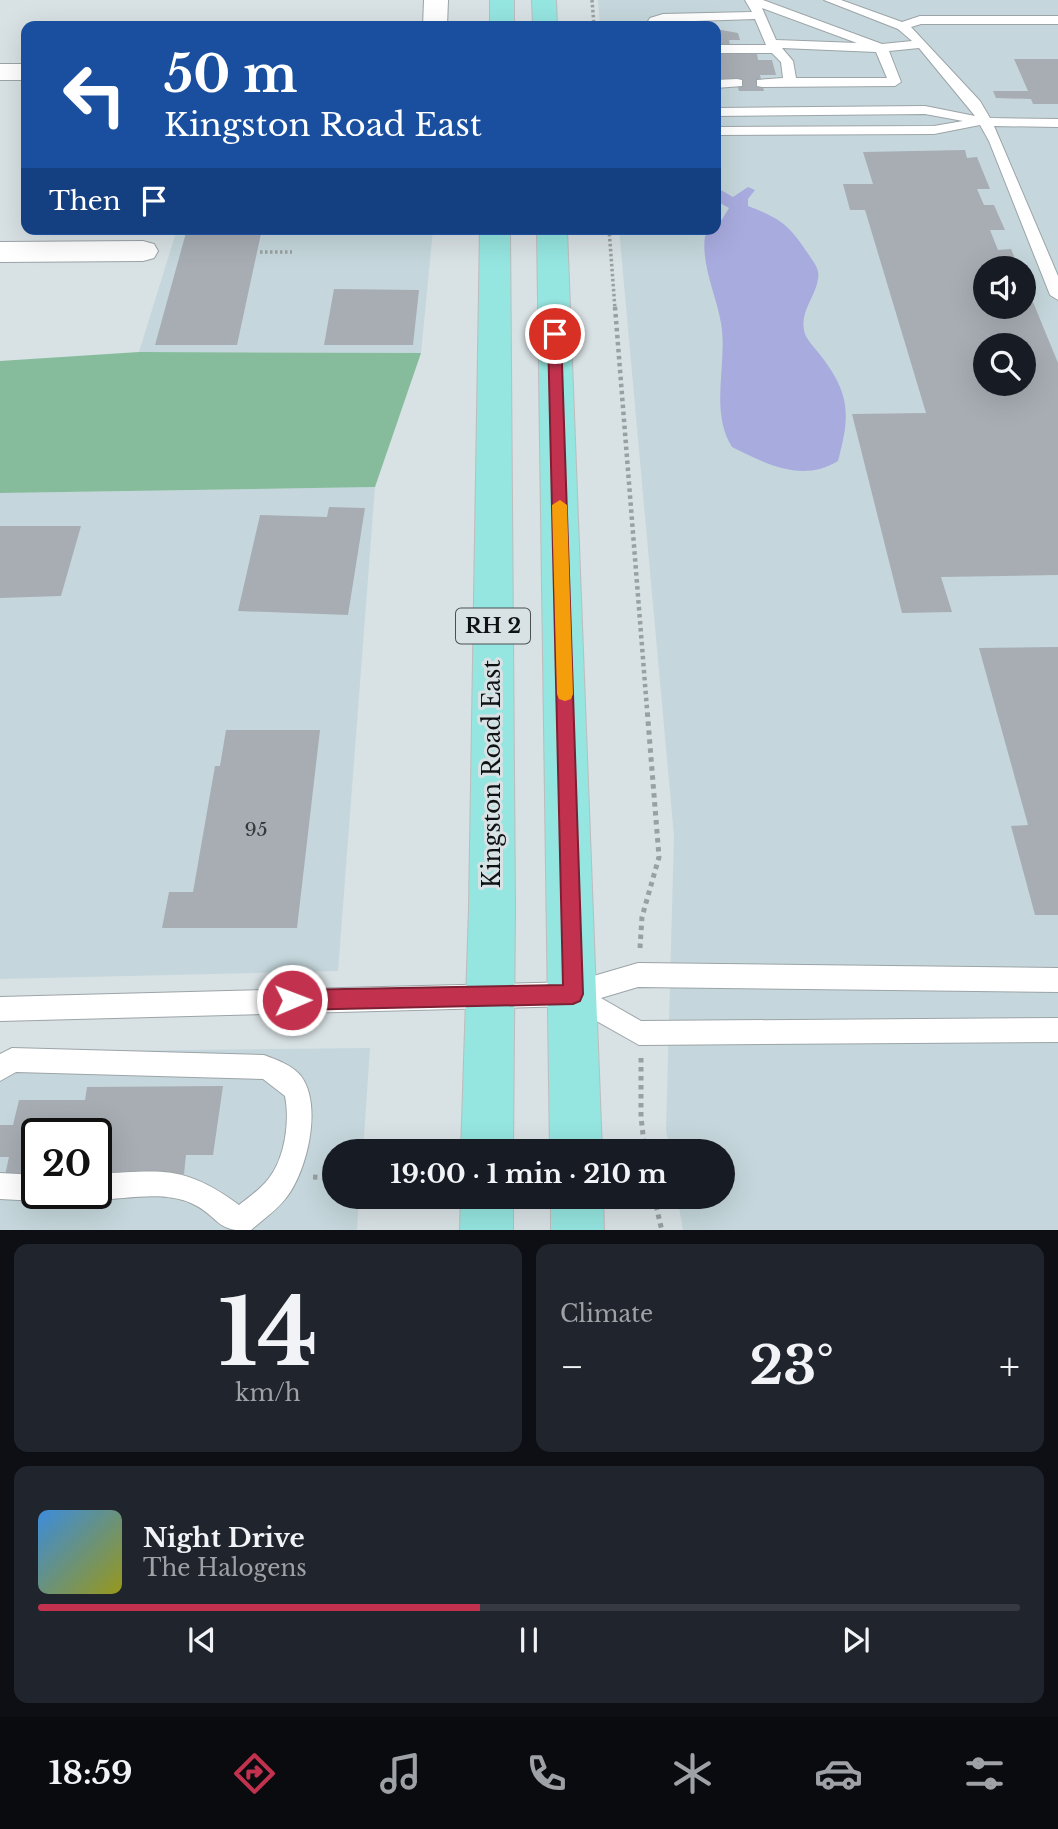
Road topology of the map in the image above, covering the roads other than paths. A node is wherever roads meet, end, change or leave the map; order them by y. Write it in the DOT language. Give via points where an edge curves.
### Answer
graph roads {
  1 [pos="436,0"];
  2 [pos="502,0"];
  3 [pos="544,0"];
  4 [pos="751,0"];
  5 [pos="830,0"];
  6 [pos="761,15"];
  7 [pos="1058,20"];
  8 [pos="435,21"];
  9 [pos="502,21"];
  10 [pos="545,21"];
  11 [pos="654,21"];
  12 [pos="902,26"];
  13 [pos="922,44"];
  14 [pos="773,47"];
  15 [pos="881,48"];
  16 [pos="721,49"];
  17 [pos="0,72"];
  18 [pos="21,72"];
  19 [pos="762,82"];
  20 [pos="790,82"];
  21 [pos="737,83"];
  22 [pos="721,84"];
  23 [pos="721,112"];
  24 [pos="987,122"];
  25 [pos="1058,123"];
  26 [pos="721,131"];
  27 [pos="495,235"];
  28 [pos="552,235"];
  29 [pos="0,251"];
  30 [pos="143,251"];
  31 [pos="1058,295"];
  32 [pos="1058,980"];
  33 [pos="573,994"];
  34 [pos="491,996"];
  35 [pos="0,1009"];
  36 [pos="1058,1030"];
  37 [pos="4,1063"];
  38 [pos="487,1139"];
  39 [pos="576,1139"];
  40 [pos="0,1186"];
  41 [pos="112,1186"];
  42 [pos="21,1187"];
  43 [pos="487,1209"];
  44 [pos="577,1209"];
  45 [pos="486,1230"];
  46 [pos="578,1230"];
  1 -- 8 [label="street"];
  2 -- 9 [label="main road"];
  3 -- 10 [label="main road"];
  4 -- 6 [label="lane"];
  4 -- 15 [label="lane"];
  5 -- 12 [label="lane"];
  6 -- 11 [label="lane"];
  6 -- 14 [label="lane"];
  7 -- 12 [label="lane" via="919,20"];
  12 -- 13 [label="lane"];
  13 -- 15 [label="lane"];
  13 -- 24 [label="lane"];
  14 -- 15 [label="lane"];
  14 -- 16 [label="lane"];
  14 -- 20 [label="lane" via="787,61"];
  15 -- 20 [label="lane" via="895,82"];
  17 -- 18 [label="street"];
  19 -- 20 [label="lane"];
  21 -- 22 [label="lane"];
  23 -- 24 [label="lane" via="925,110"];
  24 -- 25 [label="lane"];
  24 -- 26 [label="lane" via="934,130"];
  24 -- 31 [label="lane"];
  27 -- 34 [label="main road, Kingston Road East / RH 2"];
  28 -- 33 [label="main road, RH 2"];
  29 -- 30 [label="street"];
  32 -- 33 [label="lane" via="638,975"];
  33 -- 34 [label="lane"];
  33 -- 36 [label="lane" via="639,1033"];
  33 -- 39 [label="main road, RH 2"];
  34 -- 35 [label="lane"];
  34 -- 38 [label="main road, Kingston Road East / RH 2"];
  37 -- 41 [label="lane" via="264,1068 284,1076 297,1093 293,1158 278,1187 240,1222 201,1193 171,1184"];
  40 -- 42 [label="lane"];
  43 -- 45 [label="main road"];
  44 -- 46 [label="main road"];
}
